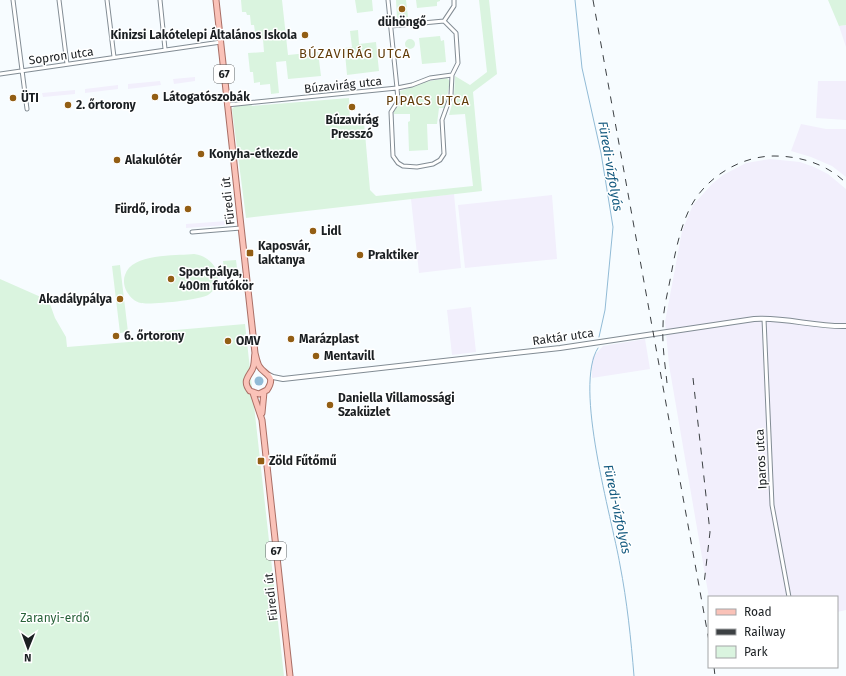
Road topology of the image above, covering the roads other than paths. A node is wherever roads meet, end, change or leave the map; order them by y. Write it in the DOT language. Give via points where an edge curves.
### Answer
graph roads {
  1 [pos="13,0"];
  2 [pos="60,0"];
  3 [pos="108,0"];
  4 [pos="160,0"];
  5 [pos="216,0"];
  6 [pos="388,0"];
  7 [pos="454,0"];
  8 [pos="444,21"];
  9 [pos="391,26"];
  10 [pos="221,42"];
  11 [pos="165,49"];
  12 [pos="114,57"];
  13 [pos="67,64"];
  14 [pos="22,71"];
  15 [pos="0,74"];
  16 [pos="452,75"];
  17 [pos="397,88"];
  18 [pos="227,105"];
  19 [pos="27,109"];
  20 [pos="242,228"];
  21 [pos="192,232"];
  22 [pos="764,319"];
  23 [pos="846,326"];
  24 [pos="255,353"];
  25 [pos="262,370"];
  26 [pos="252,371"];
  27 [pos="268,374"];
  28 [pos="283,378"];
  29 [pos="270,385"];
  30 [pos="264,392"];
  31 [pos="253,393"];
  32 [pos="262,420"];
  33 [pos="790,596"];
  34 [pos="290,676"];
  1 -- 14 [label="street"];
  2 -- 13 [label="street"];
  3 -- 12 [label="street"];
  4 -- 11 [label="street"];
  5 -- 10 [label="main road, Füredi út / 67"];
  6 -- 9 [label="street, Búzavirág utca"];
  7 -- 8 [label="street" via="454,6"];
  8 -- 9 [label="street"];
  8 -- 16 [label="street" via="456,32 458,63"];
  9 -- 17 [label="street, Búzavirág utca"];
  10 -- 11 [label="street, Sopron utca"];
  10 -- 18 [label="main road, Füredi út / 67"];
  11 -- 12 [label="street, Sopron utca"];
  12 -- 13 [label="street, Sopron utca"];
  13 -- 14 [label="street, Sopron utca"];
  14 -- 15 [label="street, Sopron utca"];
  14 -- 19 [label="street"];
  16 -- 17 [label="street" via="430,78 412,86"];
  16 -- 17 [label="street" via="450,95 442,120 444,154 431,165 403,166 394,156 391,112 398,101"];
  17 -- 18 [label="street, Búzavirág utca"];
  18 -- 20 [label="main road, Füredi út / 67"];
  20 -- 21 [label="street"];
  20 -- 24 [label="main road, Füredi út / 67"];
  22 -- 23 [label="street, Raktár utca"];
  22 -- 28 [label="street, Raktár utca" via="552,349"];
  22 -- 33 [label="street, Iparos utca" via="772,505"];
  24 -- 25 [label="main road, Füredi út / 67"];
  24 -- 26 [label="main road, Füredi út / 67"];
  25 -- 26 [label="main road"];
  25 -- 27 [label="main road"];
  26 -- 31 [label="main road, Füredi út / 67" via="246,380 248,388"];
  27 -- 28 [label="street, Raktár utca"];
  27 -- 29 [label="main road"];
  28 -- 29 [label="street, Raktár utca"];
  29 -- 30 [label="main road"];
  30 -- 31 [label="main road"];
  30 -- 32 [label="main road, Füredi út / 67"];
  31 -- 32 [label="main road, Füredi út / 67"];
  32 -- 34 [label="main road, Füredi út / 67"];
}
